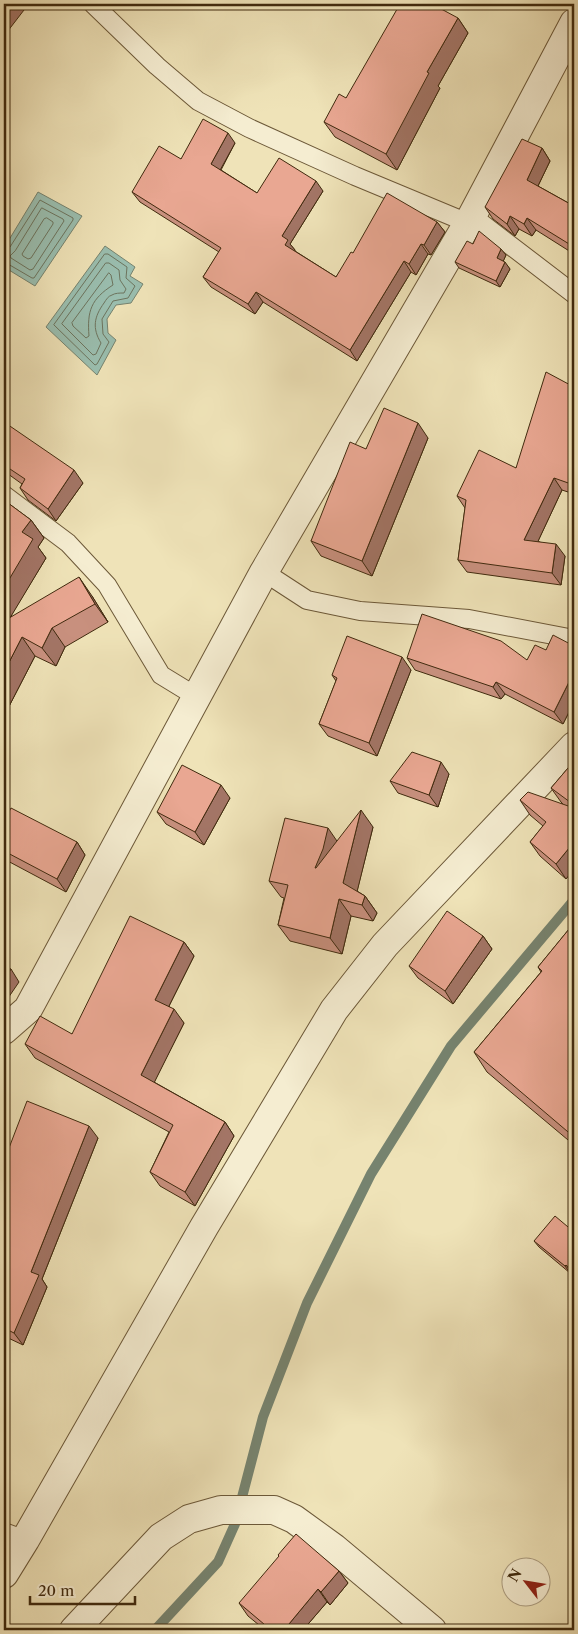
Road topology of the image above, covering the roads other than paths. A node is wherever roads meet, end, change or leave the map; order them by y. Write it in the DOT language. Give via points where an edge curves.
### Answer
graph roads {
  1 [pos="93,4"];
  2 [pos="574,23"];
  3 [pos="470,220"];
  4 [pos="574,294"];
  5 [pos="4,495"];
  6 [pos="264,572"];
  7 [pos="574,639"];
  8 [pos="197,697"];
  9 [pos="574,746"];
  10 [pos="4,1030"];
  11 [pos="14,1536"];
  12 [pos="4,1574"];
  13 [pos="74,1630"];
  14 [pos="432,1630"];
  1 -- 3 [label="lane" via="198,101 320,160"];
  2 -- 3 [label="street"];
  3 -- 4 [label="lane"];
  3 -- 6 [label="street"];
  5 -- 8 [label="lane" via="68,543 107,585 161,675"];
  6 -- 7 [label="lane" via="306,600 360,611 469,619"];
  6 -- 8 [label="street"];
  8 -- 10 [label="street" via="28,1010"];
  9 -- 11 [label="street" via="385,945 334,1010"];
  11 -- 12 [label="street"];
  13 -- 14 [label="street" via="161,1537 189,1519 234,1510 274,1510 294,1519"];
}
